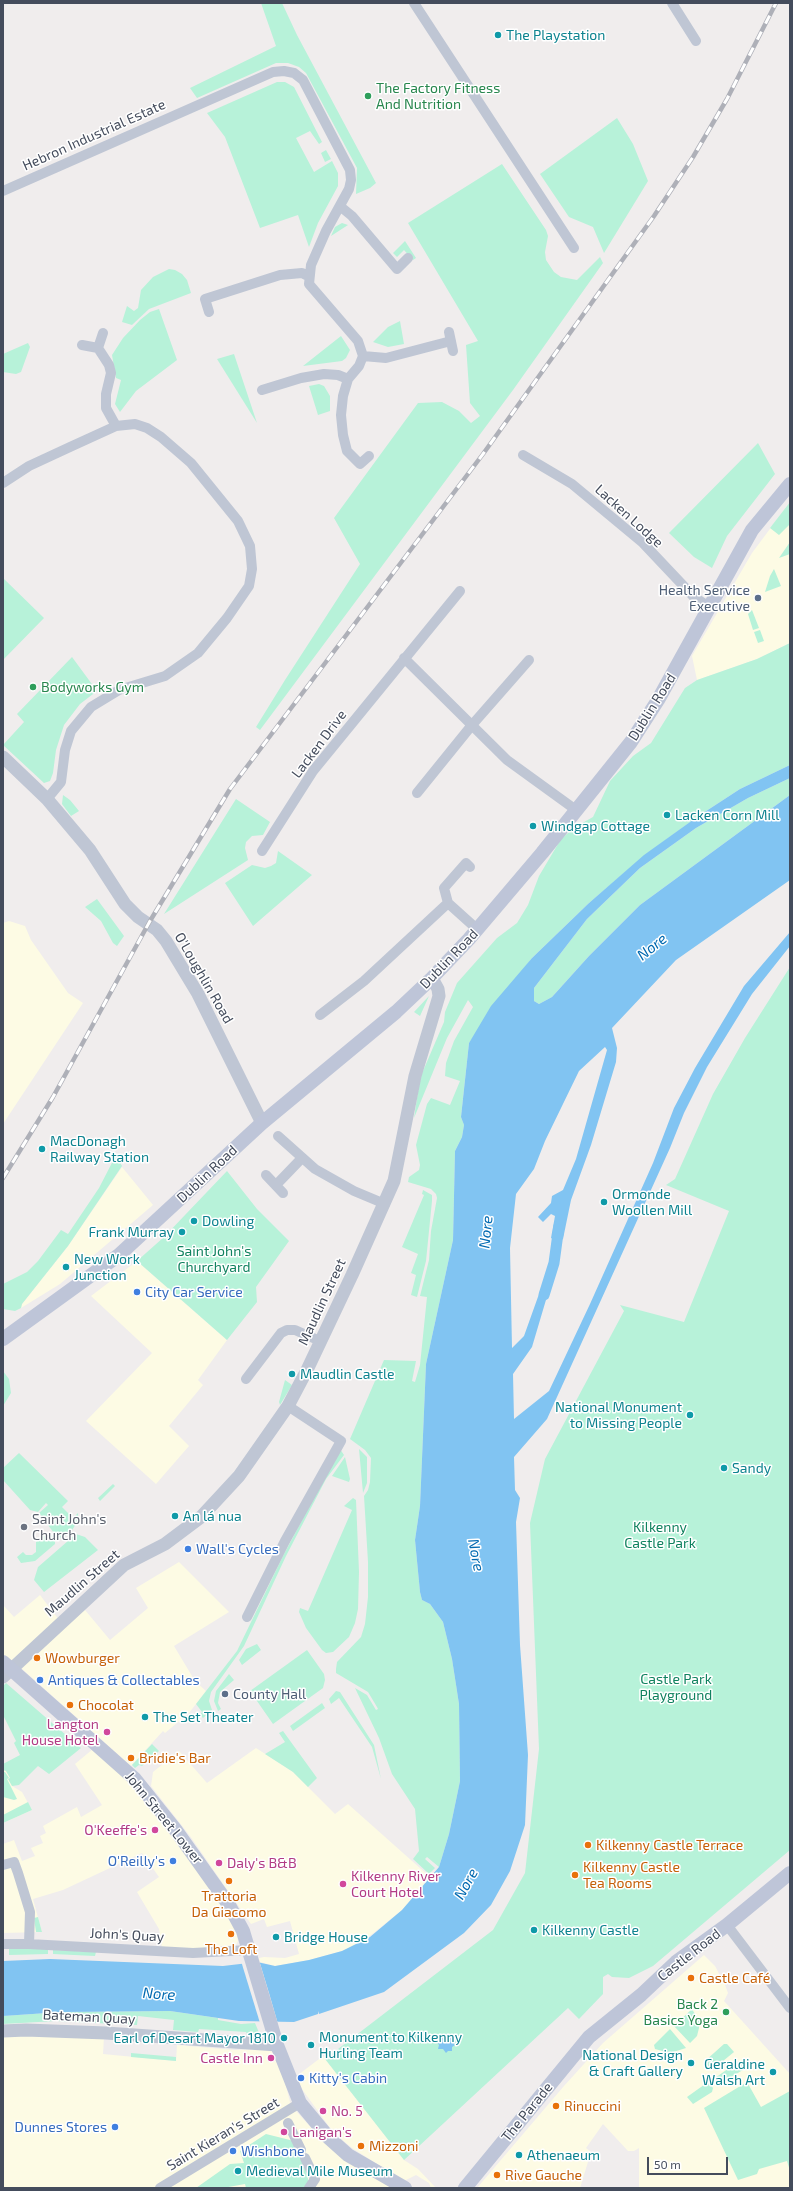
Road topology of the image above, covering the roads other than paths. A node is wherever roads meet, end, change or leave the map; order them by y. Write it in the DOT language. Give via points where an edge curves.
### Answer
graph roads {
  1 [pos="414,3"];
  2 [pos="672,3"];
  3 [pos="696,41"];
  4 [pos="3,191"];
  5 [pos="341,207"];
  6 [pos="574,248"];
  7 [pos="408,258"];
  8 [pos="308,276"];
  9 [pos="209,312"];
  10 [pos="103,334"];
  11 [pos="451,341"];
  12 [pos="82,345"];
  13 [pos="98,348"];
  14 [pos="364,356"];
  15 [pos="348,379"];
  16 [pos="262,390"];
  17 [pos="116,426"];
  18 [pos="523,455"];
  19 [pos="369,456"];
  20 [pos="3,483"];
  21 [pos="790,484"];
  22 [pos="460,591"];
  23 [pos="709,607"];
  24 [pos="404,658"];
  25 [pos="529,660"];
  26 [pos="472,725"];
  27 [pos="3,757"];
  28 [pos="417,793"];
  29 [pos="47,799"];
  30 [pos="576,810"];
  31 [pos="262,851"];
  32 [pos="470,867"];
  33 [pos="448,903"];
  34 [pos="478,930"];
  35 [pos="432,978"];
  36 [pos="320,1015"];
  37 [pos="262,1123"];
  38 [pos="278,1136"];
  39 [pos="302,1158"];
  40 [pos="266,1176"];
  41 [pos="385,1204"];
  42 [pos="3,1339"];
  43 [pos="320,1341"];
  44 [pos="246,1379"];
  45 [pos="288,1406"];
  46 [pos="248,1617"];
  47 [pos="6,1670"];
  48 [pos="3,1864"];
  49 [pos="790,1873"];
  50 [pos="727,1925"];
  51 [pos="3,1944"];
  52 [pos="29,1944"];
  53 [pos="250,1954"];
  54 [pos="788,2002"];
  55 [pos="3,2031"];
  56 [pos="589,2037"];
  57 [pos="276,2040"];
  58 [pos="300,2103"];
  59 [pos="288,2123"];
  60 [pos="160,2188"];
  61 [pos="309,2188"];
  62 [pos="405,2188"];
  63 [pos="465,2188"];
  1 -- 6 [label="street"];
  2 -- 3 [label="street"];
  4 -- 5 [label="street, Hebron Industrial Estate" via="273,72 284,70 304,80 350,170 350,189"];
  5 -- 7 [label="street" via="352,216 397,269"];
  5 -- 8 [label="street, Hebron Industrial Estate" via="330,222"];
  8 -- 9 [label="street" via="302,273 280,275 205,299"];
  8 -- 14 [label="street" via="309,284 358,341"];
  10 -- 13 [label="street"];
  11 -- 14 [label="street" via="386,358"];
  12 -- 13 [label="street"];
  13 -- 17 [label="street" via="106,359 111,373 106,408"];
  14 -- 15 [label="street"];
  15 -- 16 [label="street" via="324,374"];
  15 -- 19 [label="street" via="341,415 342,435 347,450 360,464"];
  17 -- 20 [label="street" via="29,466"];
  17 -- 29 [label="street" via="135,424 147,428 191,463 238,521 250,546 252,569 249,586 198,654 165,676 119,690 104,698 79,719 71,731 65,750 61,782"];
  18 -- 23 [label="street, Lacken Lodge" via="572,484 643,543 694,597"];
  21 -- 23 [label="main road, Dublin Road" via="752,530"];
  22 -- 24 [label="street, Lacken Drive"];
  23 -- 30 [label="main road, Dublin Road" via="658,700 634,736"];
  24 -- 26 [label="street"];
  24 -- 31 [label="street, Lacken Drive" via="313,771"];
  25 -- 26 [label="street"];
  26 -- 28 [label="street"];
  26 -- 30 [label="street" via="507,760"];
  27 -- 29 [label="street, O'Loughlin Road"];
  29 -- 37 [label="street, O'Loughlin Road" via="90,850 125,904 157,930 166,941 198,994"];
  30 -- 34 [label="main road, Dublin Road"];
  32 -- 33 [label="street" via="466,863 444,888"];
  33 -- 34 [label="street"];
  33 -- 36 [label="street" via="364,981"];
  34 -- 35 [label="main road, Dublin Road"];
  35 -- 37 [label="main road, Dublin Road" via="396,1012"];
  35 -- 41 [label="street, Maudlin Street" via="439,996 415,1076 394,1181"];
  37 -- 42 [label="main road, Dublin Road" via="119,1255"];
  38 -- 39 [label="street"];
  39 -- 40 [label="street" via="279,1189"];
  39 -- 41 [label="street" via="315,1169 354,1191"];
  41 -- 43 [label="street, Maudlin Street"];
  43 -- 44 [label="street" via="295,1330 281,1333"];
  43 -- 45 [label="street, Maudlin Street"];
  45 -- 46 [label="street" via="341,1441 285,1541"];
  45 -- 47 [label="street, Maudlin Street" via="239,1476 201,1517 165,1544 124,1565"];
  47 -- 53 [label="main road, John Street Lower" via="115,1761 151,1798 230,1905 244,1931"];
  48 -- 52 [label="street" via="14,1862 18,1873 30,1912"];
  49 -- 50 [label="main road, Castle Road"];
  50 -- 54 [label="street"];
  50 -- 56 [label="main road, Castle Road" via="676,1962"];
  51 -- 52 [label="street, John's Quay"];
  52 -- 53 [label="street, John's Quay"];
  53 -- 57 [label="main road, John Street Lower"];
  55 -- 57 [label="street, Bateman Quay"];
  56 -- 63 [label="main road, The Parade"];
  57 -- 58 [label="main road, John Street Lower"];
  58 -- 60 [label="street, Saint Kieran's Street"];
  58 -- 62 [label="main road, John Street Lower" via="348,2155"];
  59 -- 61 [label="street" via="315,2179"];
}
